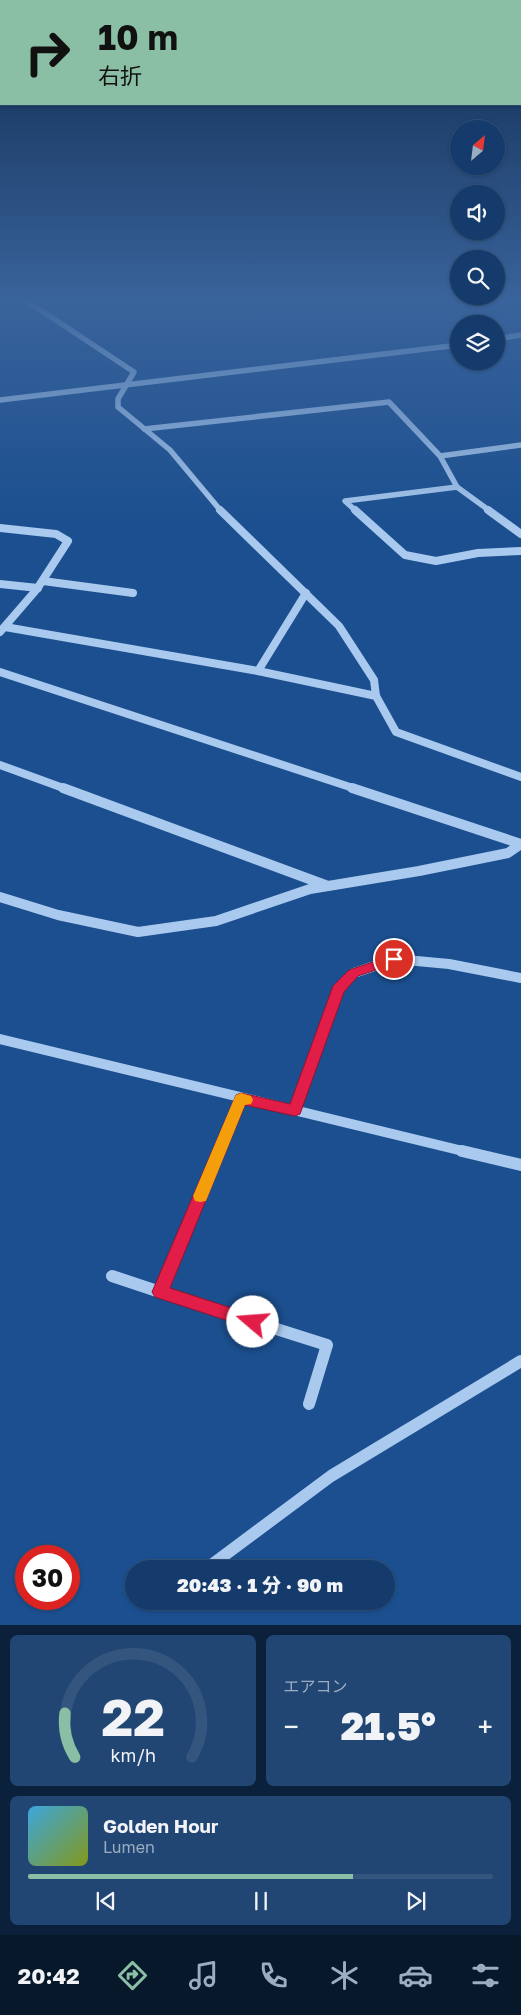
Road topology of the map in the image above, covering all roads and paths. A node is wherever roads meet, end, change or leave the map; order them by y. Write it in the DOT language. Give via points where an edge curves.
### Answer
graph roads {
  1 [pos="133,373"];
  2 [pos="227,373"];
  3 [pos="126,385"];
  4 [pos="0,400"];
  5 [pos="144,429"];
  6 [pos="521,445"];
  7 [pos="440,456"];
  8 [pos="456,487"];
  9 [pos="0,528"];
  10 [pos="521,534"];
  11 [pos="521,551"];
  12 [pos="43,581"];
  13 [pos="0,584"];
  14 [pos="38,588"];
  15 [pos="133,593"];
  16 [pos="306,593"];
  17 [pos="2,630"];
  18 [pos="258,671"];
  19 [pos="0,672"];
  20 [pos="376,696"];
  21 [pos="0,765"];
  22 [pos="521,777"];
  23 [pos="521,844"];
  24 [pos="328,886"];
  25 [pos="0,897"];
  26 [pos="521,978"];
  27 [pos="0,1039"];
  28 [pos="241,1099"];
  29 [pos="295,1110"];
  30 [pos="521,1164"];
  31 [pos="112,1276"];
  32 [pos="160,1292"];
  33 [pos="521,1361"];
  34 [pos="309,1404"];
  35 [pos="218,1560"];
  1 -- 3 [label="street"];
  2 -- 3 [label="street"];
  3 -- 4 [label="street"];
  3 -- 5 [label="street" via="118,407"];
  5 -- 7 [label="street" via="389,402"];
  5 -- 16 [label="street" via="170,450 220,510"];
  6 -- 7 [label="street"];
  7 -- 8 [label="street"];
  8 -- 10 [label="street"];
  8 -- 11 [label="street" via="345,502 405,555 436,561 478,553"];
  9 -- 12 [label="street" via="56,534 68,541"];
  12 -- 14 [label="street"];
  12 -- 15 [label="street"];
  13 -- 14 [label="street"];
  14 -- 17 [label="street"];
  16 -- 18 [label="street"];
  16 -- 20 [label="street" via="338,626 356,651 374,680"];
  17 -- 18 [label="street"];
  18 -- 20 [label="street"];
  19 -- 23 [label="street"];
  20 -- 22 [label="street" via="396,732"];
  21 -- 24 [label="street"];
  23 -- 24 [label="street" via="508,852"];
  24 -- 25 [label="street" via="310,889 216,921 138,932 58,915"];
  26 -- 29 [label="street" via="449,964 394,959 354,973 338,990"];
  27 -- 28 [label="street"];
  28 -- 29 [label="street"];
  28 -- 32 [label="street"];
  29 -- 30 [label="street"];
  31 -- 32 [label="street"];
  32 -- 34 [label="street" via="327,1345"];
  33 -- 35 [label="street" via="331,1476"];
}
